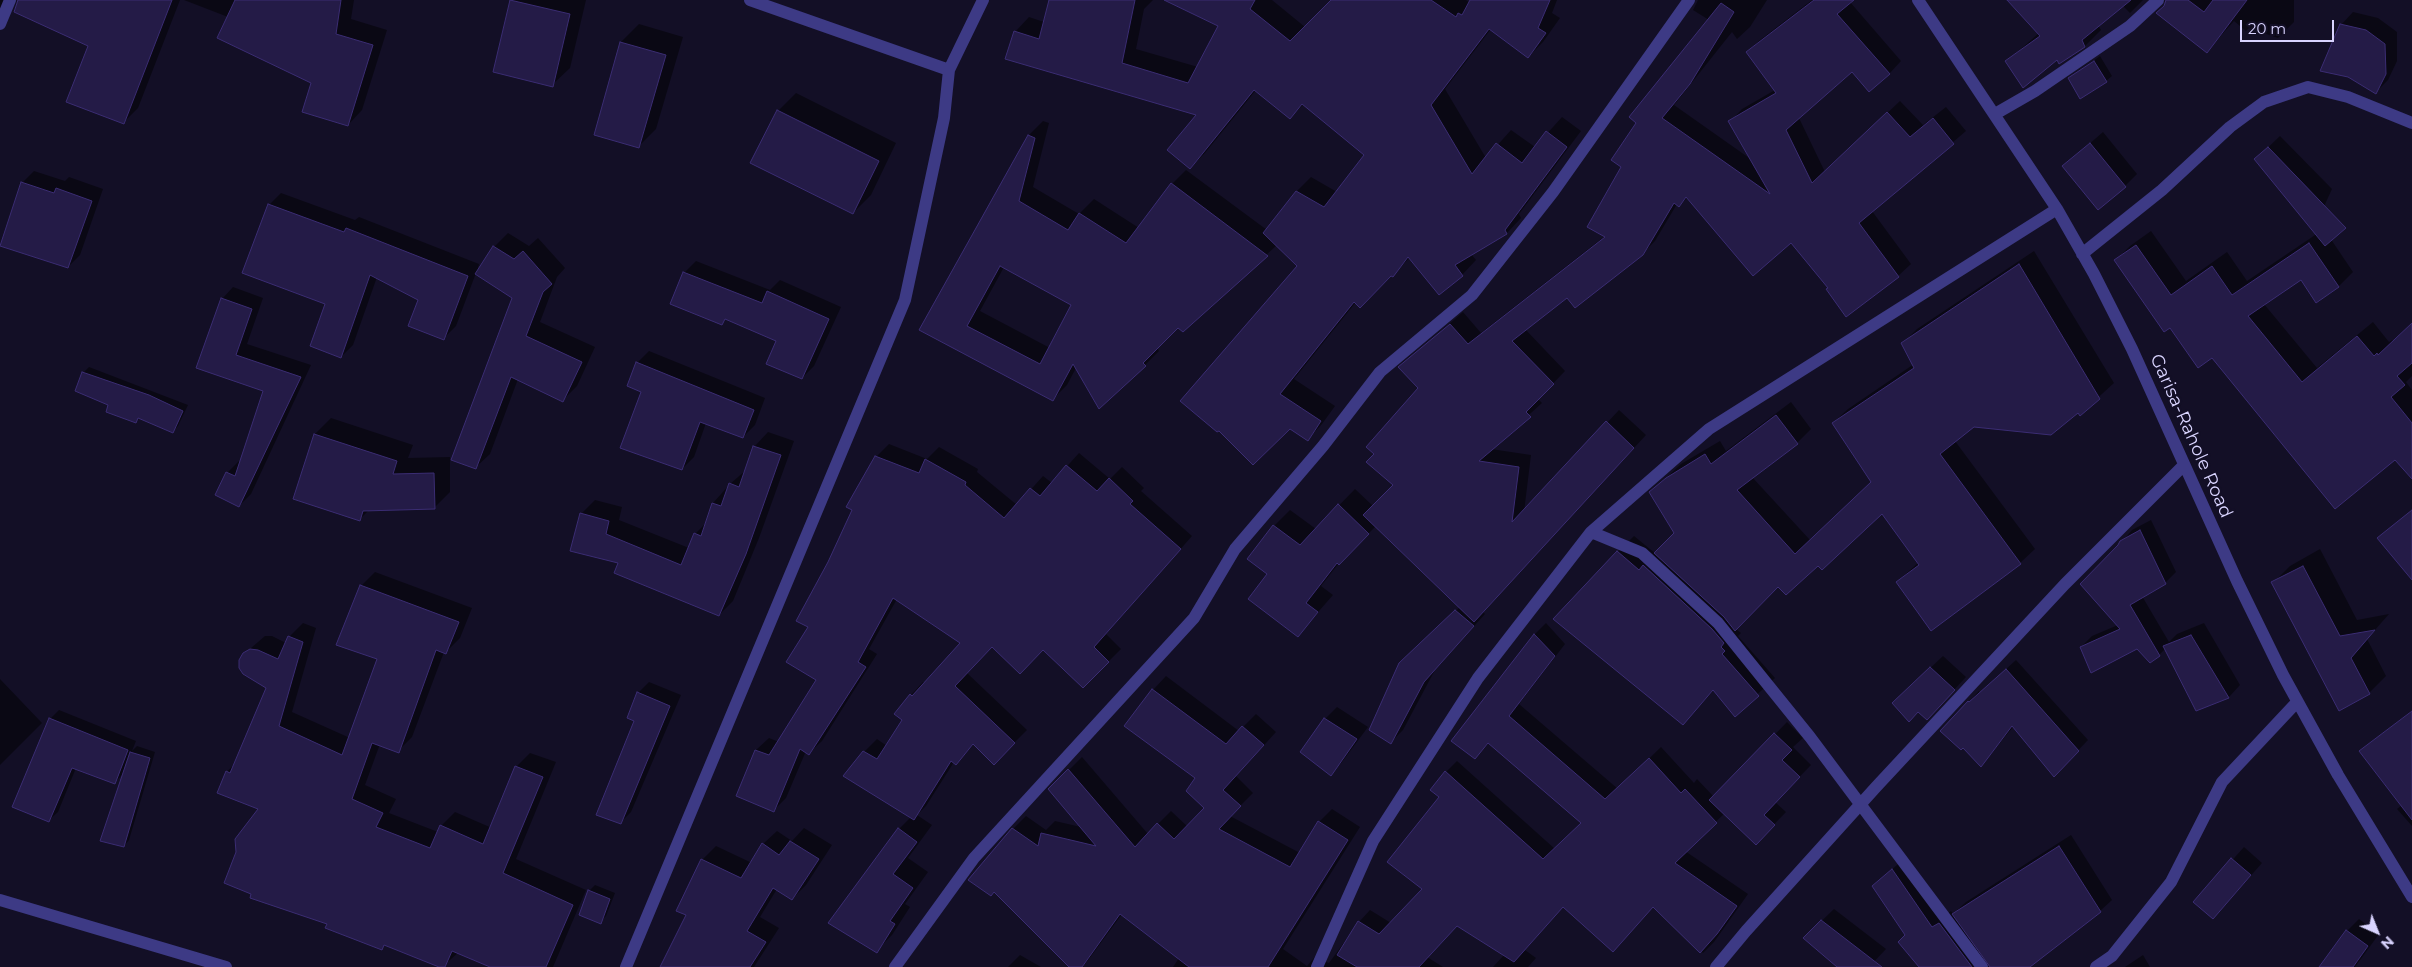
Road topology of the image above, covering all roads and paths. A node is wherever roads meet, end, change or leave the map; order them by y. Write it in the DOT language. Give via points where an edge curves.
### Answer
graph roads {
  1 [pos="10,0"];
  2 [pos="750,0"];
  3 [pos="983,0"];
  4 [pos="1689,0"];
  5 [pos="1918,0"];
  6 [pos="2158,0"];
  7 [pos="0,24"];
  8 [pos="949,70"];
  9 [pos="1995,114"];
  10 [pos="2412,123"];
  11 [pos="2057,209"];
  12 [pos="2082,254"];
  13 [pos="2184,465"];
  14 [pos="1591,532"];
  15 [pos="2297,702"];
  16 [pos="1860,805"];
  17 [pos="2412,897"];
  18 [pos="0,900"];
  19 [pos="226,967"];
  20 [pos="626,967"];
  21 [pos="894,967"];
  22 [pos="1317,967"];
  23 [pos="1716,967"];
  24 [pos="1982,967"];
  25 [pos="2096,967"];
  1 -- 7 [label="street"];
  2 -- 8 [label="street"];
  3 -- 8 [label="street"];
  4 -- 21 [label="street" via="1553,192 1472,295 1380,372 1323,446 1234,549 1194,618 974,858"];
  5 -- 9 [label="street, Garisa-Rahole Road"];
  6 -- 9 [label="street" via="2130,26 2035,92"];
  8 -- 20 [label="street" via="943,126 905,300"];
  9 -- 11 [label="street, Garisa-Rahole Road"];
  10 -- 12 [label="street" via="2348,97 2308,87 2264,102"];
  11 -- 12 [label="street, Garisa-Rahole Road"];
  11 -- 14 [label="street" via="1709,429"];
  12 -- 13 [label="street, Garisa-Rahole Road" via="2132,349"];
  13 -- 15 [label="street, Garisa-Rahole Road"];
  13 -- 16 [label="street" via="2065,584"];
  14 -- 16 [label="street" via="1642,553 1718,623"];
  14 -- 22 [label="street" via="1478,678 1373,840"];
  15 -- 17 [label="street, Garisa-Rahole Road"];
  15 -- 25 [label="street" via="2222,782 2171,882 2112,956"];
  16 -- 23 [label="street"];
  16 -- 24 [label="street"];
  18 -- 19 [label="street"];
}
